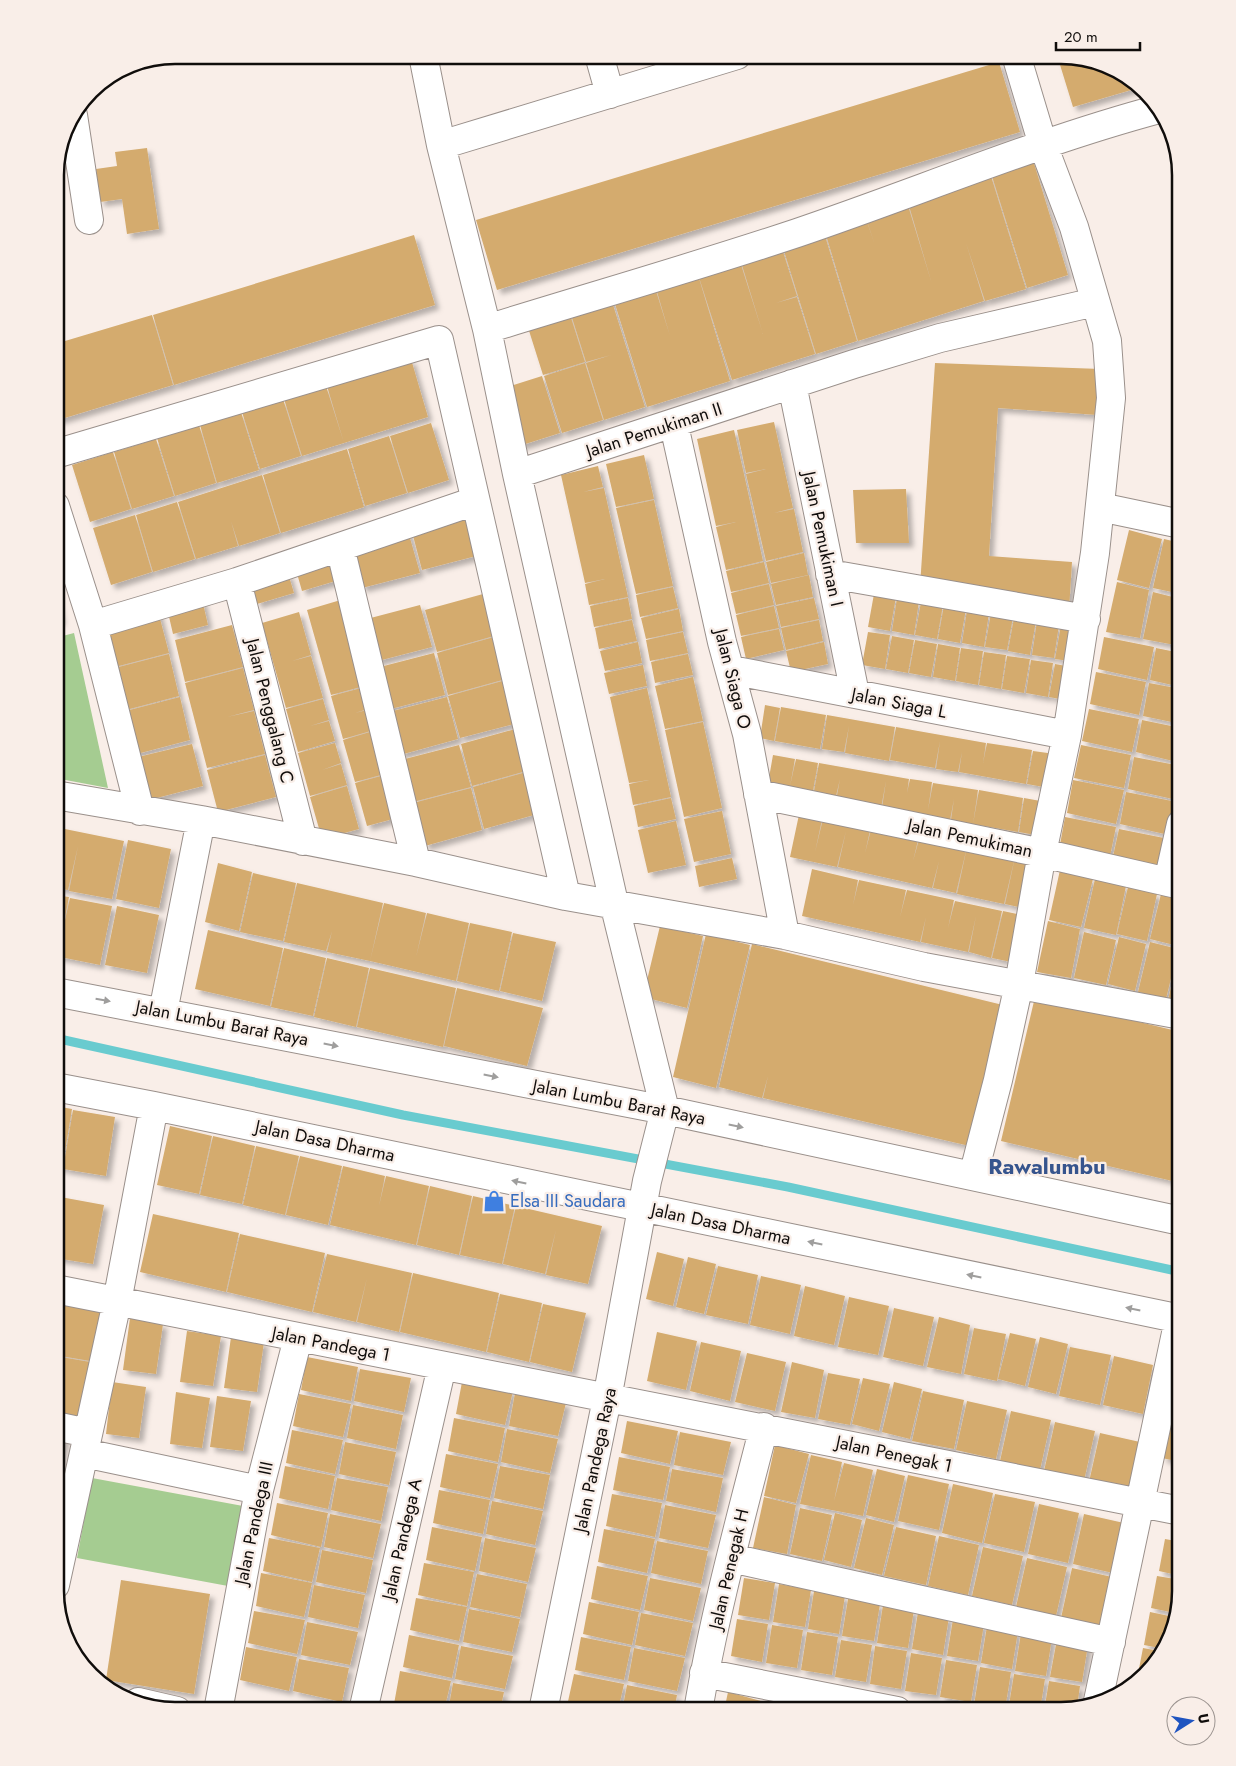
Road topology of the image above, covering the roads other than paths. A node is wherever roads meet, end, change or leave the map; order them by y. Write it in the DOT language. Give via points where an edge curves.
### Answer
graph roads {
  1 [pos="425,64"];
  2 [pos="602,64"];
  3 [pos="708,64"];
  4 [pos="1019,64"];
  5 [pos="610,94"];
  6 [pos="1152,111"];
  7 [pos="1043,144"];
  8 [pos="441,145"];
  9 [pos="69,149"];
  10 [pos="89,220"];
  11 [pos="1095,302"];
  12 [pos="487,330"];
  13 [pos="792,384"];
  14 [pos="674,425"];
  15 [pos="64,451"];
  16 [pos="517,474"];
  17 [pos="476,501"];
  18 [pos="1100,507"];
  19 [pos="1172,522"];
  20 [pos="64,534"];
  21 [pos="340,547"];
  22 [pos="830,574"];
  23 [pos="237,582"];
  24 [pos="1086,619"];
  25 [pos="93,625"];
  26 [pos="731,670"];
  27 [pos="855,694"];
  28 [pos="1067,734"];
  29 [pos="758,794"];
  30 [pos="64,796"];
  31 [pos="140,811"];
  32 [pos="201,820"];
  33 [pos="302,840"];
  34 [pos="1042,853"];
  35 [pos="416,862"];
  36 [pos="1172,884"];
  37 [pos="566,896"];
  38 [pos="614,903"];
  39 [pos="785,935"];
  40 [pos="1019,984"];
  41 [pos="64,994"];
  42 [pos="163,1012"];
  43 [pos="1172,1013"];
  44 [pos="64,1089"];
  45 [pos="154,1106"];
  46 [pos="661,1123"];
  47 [pos="973,1176"];
  48 [pos="644,1208"];
  49 [pos="1172,1219"];
  50 [pos="64,1291"];
  51 [pos="117,1302"];
  52 [pos="1172,1317"];
  53 [pos="298,1338"];
  54 [pos="1172,1356"];
  55 [pos="442,1366"];
  56 [pos="608,1399"];
  57 [pos="764,1427"];
  58 [pos="64,1431"];
  59 [pos="86,1443"];
  60 [pos="259,1490"];
  61 [pos="1140,1505"];
  62 [pos="1172,1510"];
  63 [pos="64,1529"];
  64 [pos="731,1558"];
  65 [pos="1111,1642"];
  66 [pos="704,1673"];
  67 [pos="1099,1695"];
  68 [pos="220,1702"];
  69 [pos="365,1702"];
  70 [pos="545,1702"];
  71 [pos="699,1702"];
  72 [pos="851,1702"];
  1 -- 8 [label="street"];
  2 -- 5 [label="street"];
  3 -- 5 [label="street"];
  4 -- 7 [label="street"];
  5 -- 8 [label="street"];
  6 -- 7 [label="street"];
  7 -- 11 [label="street" via="1074,227"];
  7 -- 12 [label="street" via="798,233"];
  8 -- 12 [label="street"];
  9 -- 10 [label="street"];
  11 -- 13 [label="street, Jalan Pemukiman II" via="940,338"];
  11 -- 18 [label="street" via="1107,341 1111,398"];
  12 -- 16 [label="street"];
  13 -- 14 [label="street, Jalan Pemukiman II"];
  13 -- 22 [label="street, Jalan Pemukiman I"];
  14 -- 16 [label="street, Jalan Pemukiman II"];
  14 -- 26 [label="street, Jalan Siaga O"];
  15 -- 17 [label="street" via="439,340"];
  16 -- 38 [label="street"];
  17 -- 21 [label="street"];
  17 -- 37 [label="street"];
  18 -- 19 [label="street"];
  18 -- 24 [label="street"];
  20 -- 25 [label="street"];
  21 -- 23 [label="street"];
  21 -- 35 [label="street"];
  22 -- 24 [label="street"];
  22 -- 27 [label="street, Jalan Pemukiman I"];
  23 -- 25 [label="street"];
  23 -- 33 [label="street, Jalan Penggalang C"];
  24 -- 28 [label="street"];
  25 -- 31 [label="street"];
  26 -- 27 [label="street, Jalan Siaga L"];
  26 -- 29 [label="street, Jalan Siaga O"];
  27 -- 28 [label="street, Jalan Siaga L"];
  28 -- 34 [label="street"];
  29 -- 34 [label="street, Jalan Pemukiman"];
  29 -- 39 [label="street, Jalan Siaga O"];
  30 -- 31 [label="street"];
  31 -- 32 [label="street"];
  32 -- 33 [label="street"];
  32 -- 42 [label="street"];
  33 -- 35 [label="street"];
  34 -- 36 [label="street, Jalan Pemukiman"];
  34 -- 40 [label="street"];
  35 -- 37 [label="street"];
  37 -- 38 [label="street"];
  38 -- 39 [label="street"];
  38 -- 46 [label="street"];
  39 -- 40 [label="street" via="916,965"];
  40 -- 43 [label="street"];
  40 -- 47 [label="street"];
  41 -- 42 [label="street, Jalan Lumbu Barat Raya, one-way"];
  42 -- 46 [label="street, Jalan Lumbu Barat Raya, one-way"];
  44 -- 45 [label="street, Jalan Dasa Dharma"];
  48 -- 45 [label="street, Jalan Dasa Dharma, one-way"];
  45 -- 51 [label="street"];
  46 -- 47 [label="street, Jalan Lumbu Barat Raya, one-way"];
  46 -- 48 [label="street, Jalan Pandega Raya"];
  47 -- 49 [label="street, Jalan Lumbu Barat Raya"];
  52 -- 48 [label="street, Jalan Dasa Dharma, one-way"];
  48 -- 56 [label="street, Jalan Pandega Raya"];
  50 -- 51 [label="street, Jalan Pandega 1"];
  51 -- 53 [label="street, Jalan Pandega 1"];
  51 -- 59 [label="street"];
  53 -- 55 [label="street, Jalan Pandega 1"];
  53 -- 60 [label="street, Jalan Pandega III"];
  54 -- 61 [label="street"];
  55 -- 56 [label="street, Jalan Pandega 1"];
  55 -- 69 [label="street, Jalan Pandega A"];
  56 -- 57 [label="street, Jalan Penegak 1"];
  56 -- 70 [label="street, Jalan Pandega Raya"];
  57 -- 61 [label="street, Jalan Penegak 1"];
  57 -- 64 [label="street, Jalan Penegak H"];
  58 -- 59 [label="street"];
  59 -- 60 [label="street"];
  59 -- 63 [label="street"];
  60 -- 68 [label="street, Jalan Pandega III"];
  61 -- 62 [label="street, Jalan Penegak 1"];
  61 -- 65 [label="street"];
  64 -- 65 [label="street"];
  64 -- 66 [label="street, Jalan Penegak H"];
  65 -- 67 [label="street"];
  66 -- 71 [label="street, Jalan Penegak H"];
  66 -- 72 [label="street"];
}
